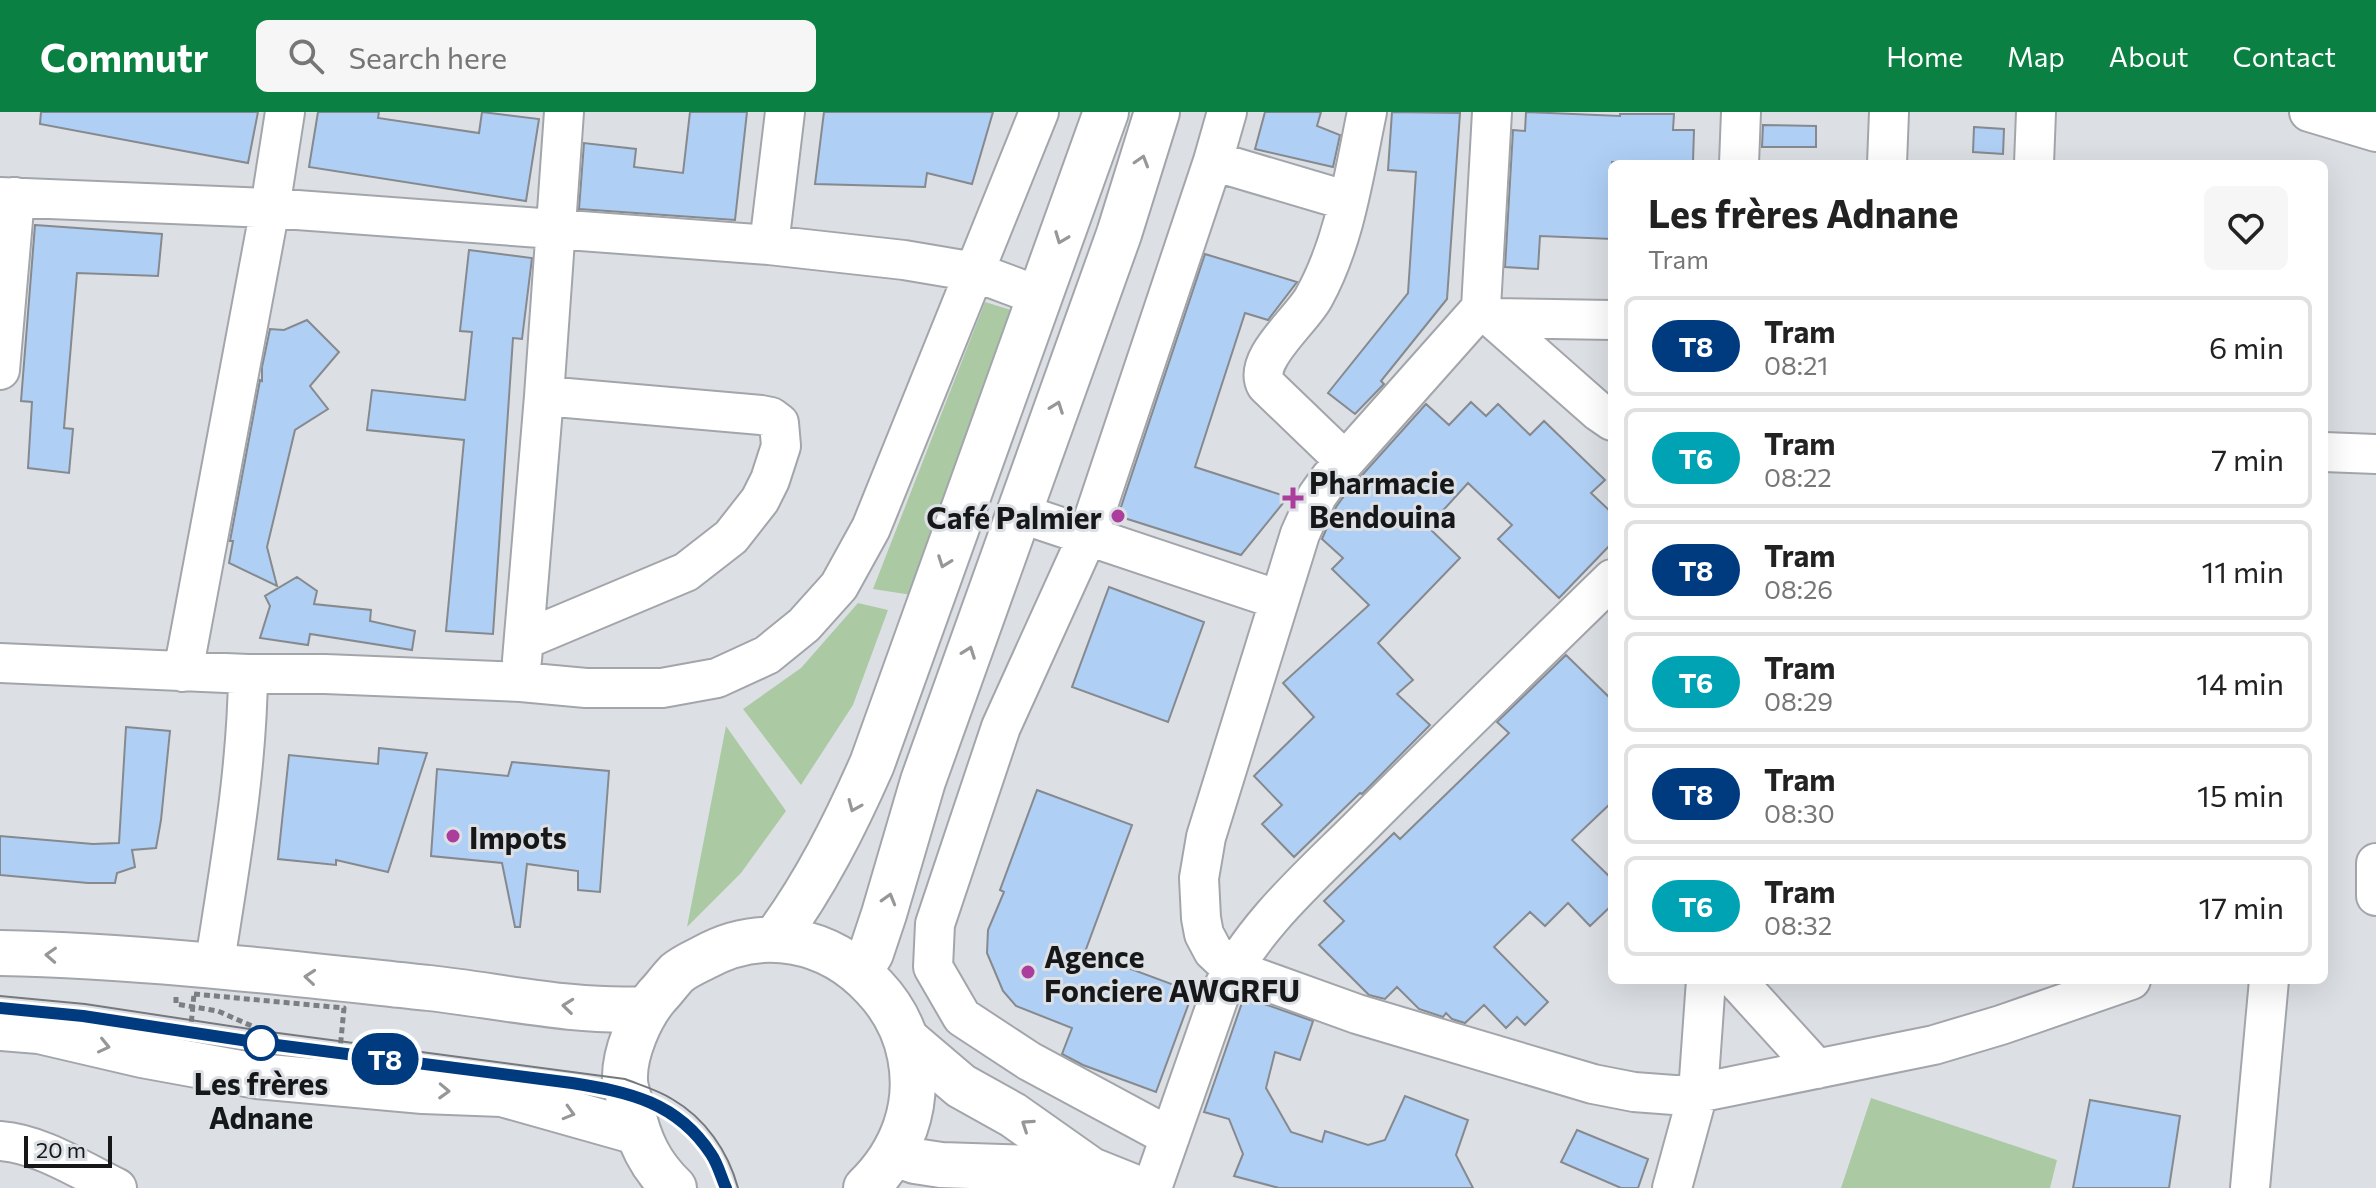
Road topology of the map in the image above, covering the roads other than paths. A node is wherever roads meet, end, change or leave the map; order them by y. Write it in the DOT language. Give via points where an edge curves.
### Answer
graph roads {
  1 [pos="285,112"];
  2 [pos="564,112"];
  3 [pos="785,112"];
  4 [pos="1039,112"];
  5 [pos="1106,112"];
  6 [pos="1157,112"];
  7 [pos="1227,112"];
  8 [pos="1367,112"];
  9 [pos="1492,112"];
  10 [pos="1741,112"];
  11 [pos="1889,112"];
  12 [pos="2036,112"];
  13 [pos="2321,114"];
  14 [pos="2376,132"];
  15 [pos="1739,160"];
  16 [pos="1887,160"];
  17 [pos="2034,160"];
  18 [pos="1213,161"];
  19 [pos="8,197"];
  20 [pos="1348,201"];
  21 [pos="270,208"];
  22 [pos="555,228"];
  23 [pos="769,245"];
  24 [pos="975,272"];
  25 [pos="1039,296"];
  26 [pos="1487,313"];
  27 [pos="1608,320"];
  28 [pos="0,359"];
  29 [pos="0,370"];
  30 [pos="544,396"];
  31 [pos="1608,418"];
  32 [pos="2328,452"];
  33 [pos="2376,454"];
  34 [pos="1345,461"];
  35 [pos="1019,513"];
  36 [pos="1088,535"];
  37 [pos="1608,583"];
  38 [pos="1279,600"];
  39 [pos="524,640"];
  40 [pos="0,663"];
  41 [pos="183,672"];
  42 [pos="248,674"];
  43 [pos="521,682"];
  44 [pos="2376,863"];
  45 [pos="2376,896"];
  46 [pos="775,939"];
  47 [pos="0,953"];
  48 [pos="196,966"];
  49 [pos="1232,969"];
  50 [pos="860,971"];
  51 [pos="1706,984"];
  52 [pos="1740,984"];
  53 [pos="2116,984"];
  54 [pos="2269,984"];
  55 [pos="646,1009"];
  56 [pos="0,1028"];
  57 [pos="907,1040"];
  58 [pos="1817,1069"];
  59 [pos="1698,1093"];
  60 [pos="637,1132"];
  61 [pos="1170,1137"];
  62 [pos="0,1141"];
  63 [pos="895,1154"];
  64 [pos="1091,1170"];
  65 [pos="46,1172"];
  66 [pos="117,1188"];
  67 [pos="674,1188"];
  68 [pos="866,1188"];
  69 [pos="1136,1188"];
  70 [pos="1152,1188"];
  71 [pos="1672,1188"];
  72 [pos="2250,1188"];
  1 -- 21 [label="street"];
  2 -- 22 [label="street"];
  3 -- 23 [label="street"];
  4 -- 24 [label="street"];
  5 -- 25 [label="main road, one-way"];
  35 -- 6 [label="main road, one-way"];
  7 -- 18 [label="street"];
  8 -- 20 [label="street"];
  9 -- 26 [label="street"];
  10 -- 15 [label="street"];
  11 -- 16 [label="street"];
  12 -- 17 [label="street"];
  13 -- 14 [label="street"];
  18 -- 20 [label="street"];
  18 -- 36 [label="street"];
  19 -- 21 [label="street"];
  19 -- 28 [label="street"];
  20 -- 34 [label="street" via="1320,287 1262,371 1266,385"];
  21 -- 22 [label="street"];
  21 -- 41 [label="street"];
  22 -- 23 [label="street"];
  22 -- 30 [label="street"];
  23 -- 24 [label="street"];
  24 -- 25 [label="street"];
  24 -- 43 [label="street" via="871,528 839,586 804,625 767,655 717,678 662,688"];
  25 -- 46 [label="main road, one-way" via="872,764 847,821"];
  26 -- 27 [label="street"];
  26 -- 31 [label="street"];
  26 -- 34 [label="street"];
  28 -- 29 [label="street"];
  30 -- 39 [label="street"];
  30 -- 39 [label="street" via="771,417 779,423 781,446 760,500 731,537 686,572"];
  32 -- 33 [label="street"];
  34 -- 38 [label="street" via="1317,496"];
  35 -- 36 [label="street"];
  50 -- 35 [label="main road, one-way" via="871,953 923,781"];
  36 -- 38 [label="street"];
  36 -- 61 [label="street" via="1001,727 935,924 933,967 962,1017 1029,1061"];
  37 -- 49 [label="street" via="1319,868"];
  38 -- 49 [label="street" via="1201,858 1204,934"];
  39 -- 43 [label="street"];
  40 -- 41 [label="street"];
  41 -- 42 [label="street"];
  42 -- 43 [label="street"];
  42 -- 48 [label="street" via="241,784"];
  44 -- 45 [label="street"];
  46 -- 50 [label="main road" via="834,954"];
  46 -- 55 [label="main road" via="724,946 679,971"];
  48 -- 47 [label="main road, one-way"];
  55 -- 48 [label="main road, one-way" via="597,1009"];
  49 -- 59 [label="street" via="1357,1014 1593,1084 1634,1092"];
  49 -- 61 [label="street"];
  50 -- 57 [label="main road" via="888,1002"];
  51 -- 59 [label="street"];
  52 -- 58 [label="street"];
  53 -- 58 [label="street" via="1934,1045"];
  54 -- 72 [label="street"];
  55 -- 60 [label="main road" via="632,1041 625,1079"];
  56 -- 60 [label="main road, one-way" via="39,1031 257,1076 502,1094"];
  57 -- 63 [label="main road" via="913,1098"];
  64 -- 57 [label="main road, one-way" via="961,1086"];
  58 -- 59 [label="street"];
  59 -- 71 [label="street"];
  60 -- 67 [label="main road" via="657,1172"];
  61 -- 70 [label="street"];
  62 -- 65 [label="street" via="13,1142"];
  63 -- 64 [label="main road" via="941,1165"];
  63 -- 68 [label="main road"];
  64 -- 69 [label="main road"];
  65 -- 66 [label="street"];
}
